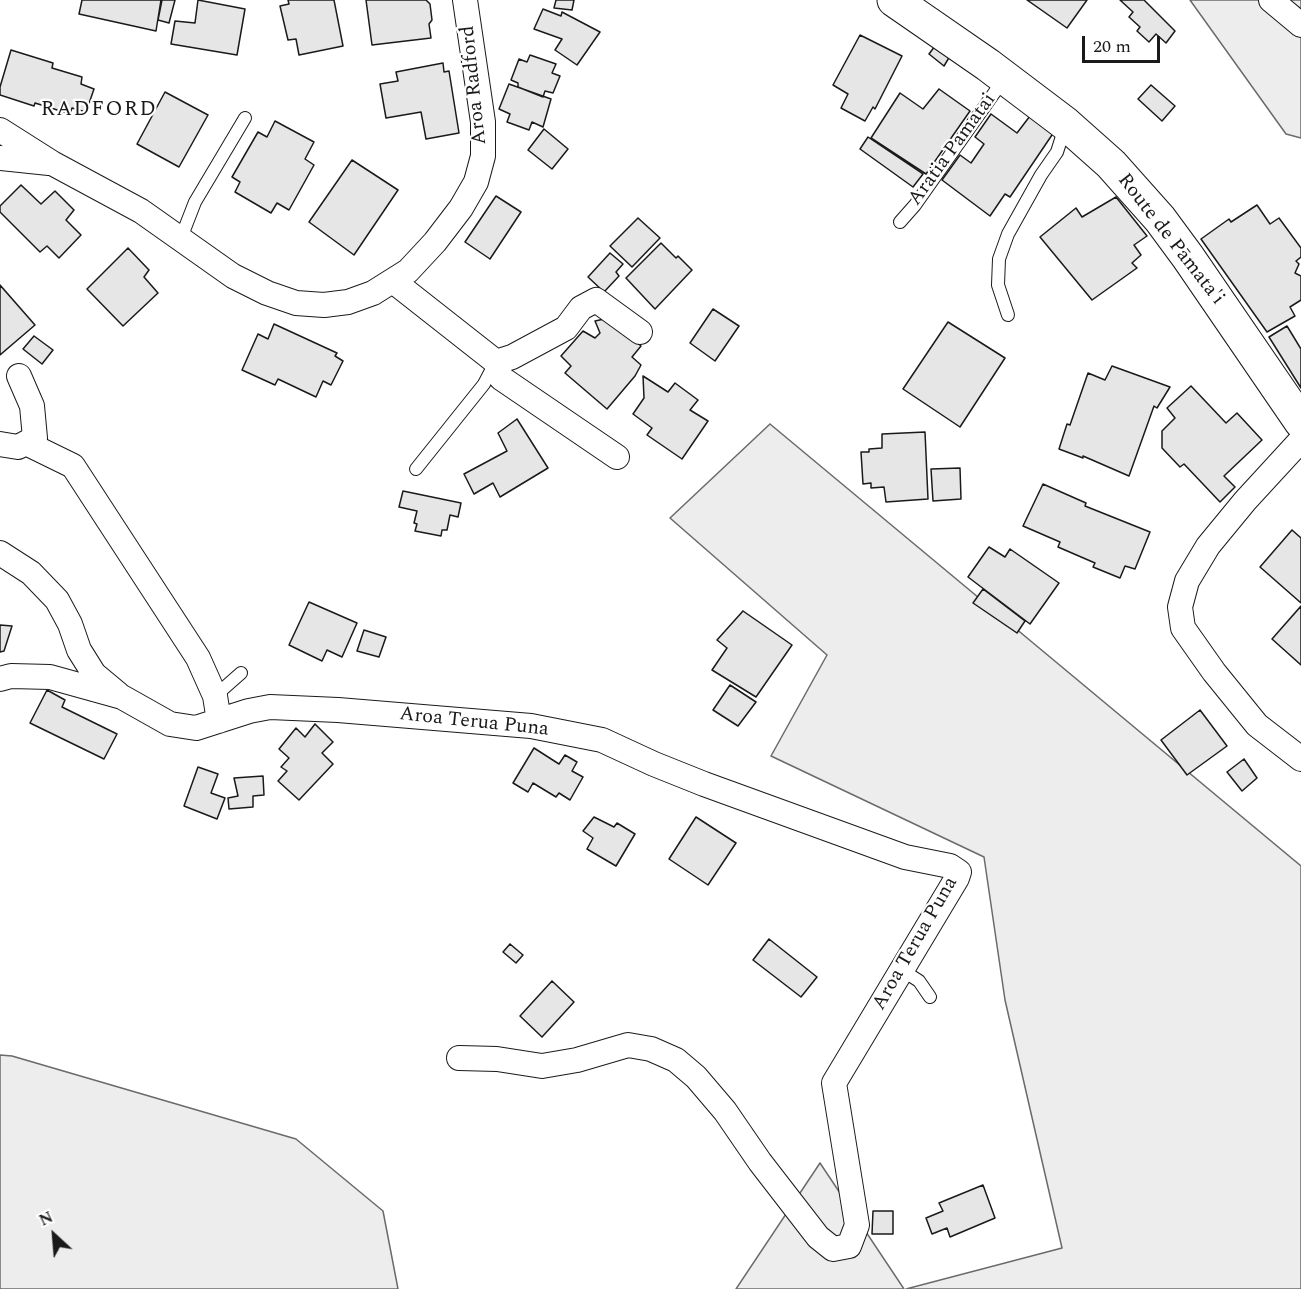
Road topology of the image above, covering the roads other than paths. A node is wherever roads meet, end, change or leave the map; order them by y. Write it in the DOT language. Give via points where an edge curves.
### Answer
graph roads {
  1 [pos="465,0"];
  2 [pos="894,0"];
  3 [pos="1271,0"];
  4 [pos="1301,25"];
  5 [pos="1004,78"];
  6 [pos="245,118"];
  7 [pos="1066,124"];
  8 [pos="0,129"];
  9 [pos="0,158"];
  10 [pos="51,163"];
  11 [pos="900,222"];
  12 [pos="181,238"];
  13 [pos="393,281"];
  14 [pos="1008,315"];
  15 [pos="639,332"];
  16 [pos="496,362"];
  17 [pos="19,376"];
  18 [pos="1301,422"];
  19 [pos="1301,440"];
  20 [pos="26,443"];
  21 [pos="0,444"];
  22 [pos="617,457"];
  23 [pos="416,469"];
  24 [pos="0,553"];
  25 [pos="242,673"];
  26 [pos="0,679"];
  27 [pos="215,696"];
  28 [pos="122,697"];
  29 [pos="219,721"];
  30 [pos="1301,759"];
  31 [pos="902,970"];
  32 [pos="930,997"];
  33 [pos="459,1058"];
  1 -- 13 [label="street, Aroa Radford" via="483,122 483,156 476,182 460,208 435,242"];
  2 -- 5 [label="main road, Route de Pāmata'i"];
  3 -- 4 [label="street"];
  5 -- 7 [label="main road, Route de Pāmata'i"];
  5 -- 11 [label="lane, Aratia Pamatai"];
  6 -- 12 [label="lane" via="195,202"];
  7 -- 14 [label="lane" via="1057,152 1008,234 999,259 998,285"];
  7 -- 18 [label="main road, Route de Pāmata'i" via="1111,164 1160,219"];
  8 -- 10 [label="street, Aroa Radford"];
  9 -- 10 [label="street, Aroa Radford"];
  10 -- 12 [label="street, Aroa Radford" via="115,195"];
  12 -- 13 [label="street, Aroa Radford" via="233,276 296,303 348,302"];
  13 -- 16 [label="street"];
  15 -- 16 [label="street" via="596,300 581,308 566,328"];
  16 -- 22 [label="street" via="501,378"];
  16 -- 23 [label="lane" via="484,384"];
  17 -- 20 [label="street" via="32,406 35,438"];
  19 -- 30 [label="street" via="1208,546 1187,581 1180,607 1183,628 1214,672 1257,725"];
  20 -- 21 [label="street" via="18,447"];
  20 -- 27 [label="street" via="73,466 198,658"];
  24 -- 28 [label="street, Aroa Terua Puna" via="31,573 57,600 94,674"];
  25 -- 27 [label="lane"];
  26 -- 28 [label="street, Aroa Terua Puna" via="50,677"];
  27 -- 29 [label="street"];
  28 -- 29 [label="street, Aroa Terua Puna" via="170,724 196,728"];
  29 -- 31 [label="street, Aroa Terua Puna" via="270,707 338,710 531,726 602,740 674,772 905,857 950,866 959,872 957,878"];
  31 -- 32 [label="lane" via="919,981"];
  31 -- 33 [label="street, Aroa Terua Puna" via="834,1083 857,1226 849,1246 833,1249 818,1238 725,1111 676,1060 651,1049 628,1046 542,1066"];
}
